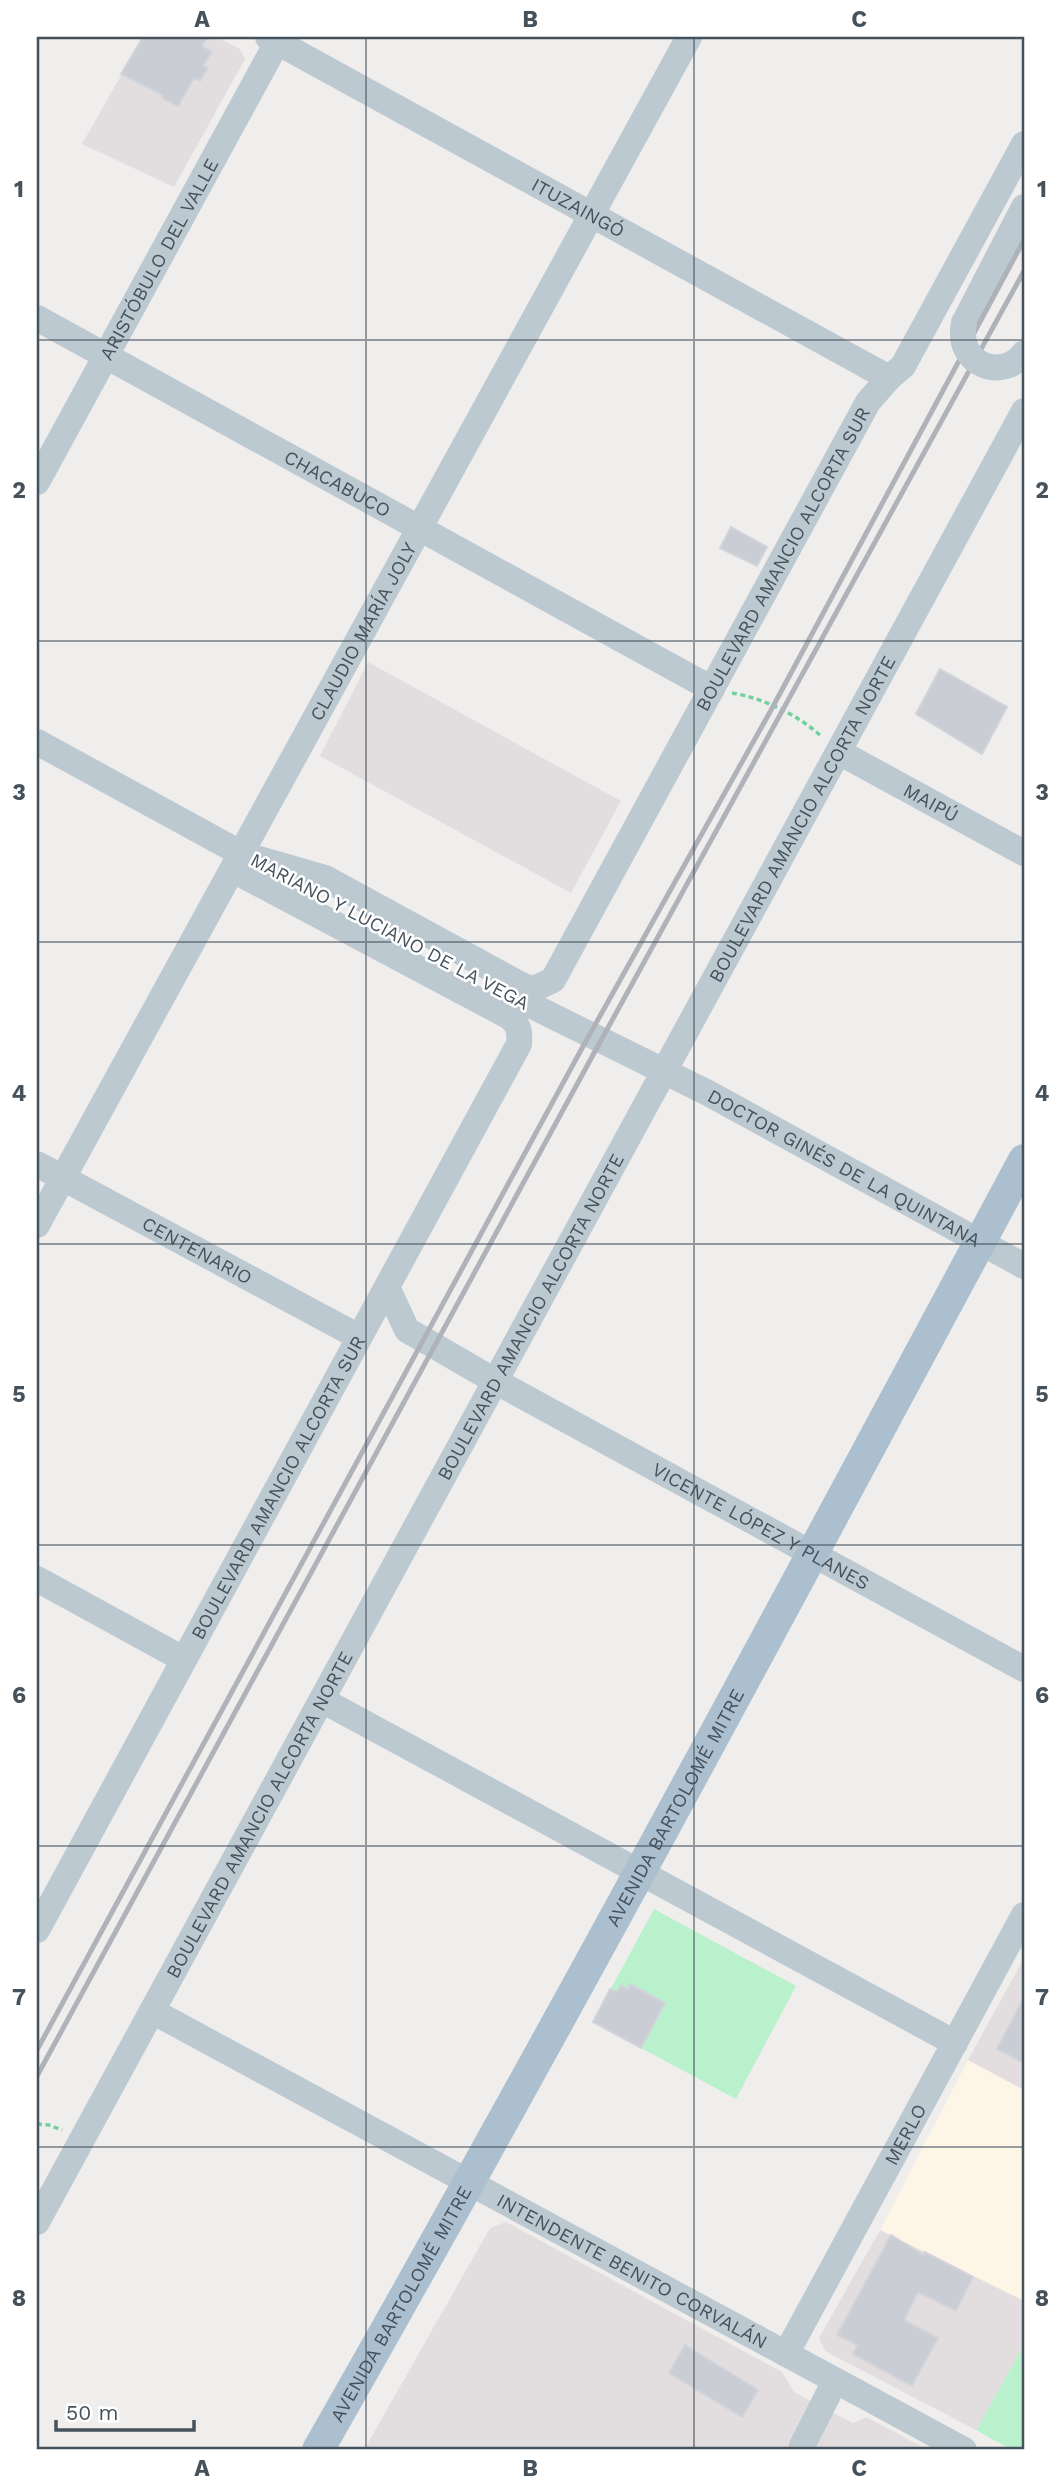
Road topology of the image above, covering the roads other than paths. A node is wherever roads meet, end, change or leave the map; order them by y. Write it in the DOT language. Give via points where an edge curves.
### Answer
graph roads {
  1 [pos="689,37"];
  2 [pos="275,38"];
  3 [pos="1024,144"];
  4 [pos="1024,207"];
  5 [pos="592,215"];
  6 [pos="37,318"];
  7 [pos="1024,353"];
  8 [pos="105,356"];
  9 [pos="889,378"];
  10 [pos="1024,411"];
  11 [pos="1016,445"];
  12 [pos="37,482"];
  13 [pos="421,529"];
  14 [pos="712,689"];
  15 [pos="37,742"];
  16 [pos="839,752"];
  17 [pos="1024,853"];
  18 [pos="237,862"];
  19 [pos="553,980"];
  20 [pos="519,1044"];
  21 [pos="665,1071"];
  22 [pos="1024,1160"];
  23 [pos="37,1164"];
  24 [pos="62,1178"];
  25 [pos="37,1225"];
  26 [pos="980,1242"];
  27 [pos="1024,1266"];
  28 [pos="387,1287"];
  29 [pos="407,1330"];
  30 [pos="359,1337"];
  31 [pos="495,1381"];
  32 [pos="812,1554"];
  33 [pos="37,1579"];
  34 [pos="183,1659"];
  35 [pos="1024,1669"];
  36 [pos="322,1700"];
  37 [pos="641,1872"];
  38 [pos="1024,1915"];
  39 [pos="37,1930"];
  40 [pos="152,2011"];
  41 [pos="955,2043"];
  42 [pos="470,2183"];
  43 [pos="37,2222"];
  44 [pos="786,2354"];
  45 [pos="835,2381"];
  46 [pos="798,2449"];
  47 [pos="318,2450"];
  48 [pos="964,2450"];
  1 -- 5 [label="street, CLAUDIO MARÍA JOLY"];
  2 -- 5 [label="street, ITUZAINGÓ"];
  2 -- 8 [label="street, ARISTÓBULO DEL VALLE"];
  3 -- 9 [label="street, BOULEVARD AMANCIO ALCORTA SUR" via="903,366"];
  4 -- 7 [label="street, bridge" via="961,337 966,353 987,365 1011,365"];
  5 -- 9 [label="street, ITUZAINGÓ"];
  5 -- 13 [label="street, CLAUDIO MARÍA JOLY"];
  6 -- 8 [label="street, CHACABUCO"];
  8 -- 12 [label="street, ARISTÓBULO DEL VALLE"];
  8 -- 13 [label="street, CHACABUCO"];
  9 -- 14 [label="street, BOULEVARD AMANCIO ALCORTA SUR" via="868,402"];
  10 -- 11 [label="street, BOULEVARD AMANCIO ALCORTA NORTE"];
  11 -- 16 [label="street, BOULEVARD AMANCIO ALCORTA NORTE"];
  13 -- 14 [label="street, CHACABUCO"];
  13 -- 18 [label="street, CLAUDIO MARÍA JOLY"];
  14 -- 19 [label="street, BOULEVARD AMANCIO ALCORTA SUR"];
  15 -- 18 [label="street, MARIANO Y LUCIANO DE LA VEGA"];
  16 -- 17 [label="street, MAIPÚ"];
  16 -- 21 [label="street, BOULEVARD AMANCIO ALCORTA NORTE"];
  18 -- 19 [label="street, MARIANO Y LUCIANO DE LA VEGA" via="325,878 523,986 534,989"];
  18 -- 20 [label="street, MARIANO Y LUCIANO DE LA VEGA" via="516,1021"];
  18 -- 21 [label="street, MARIANO Y LUCIANO DE LA VEGA"];
  18 -- 24 [label="street, CLAUDIO MARÍA JOLY"];
  20 -- 28 [label="street, BOULEVARD AMANCIO ALCORTA SUR"];
  21 -- 26 [label="street, DOCTOR GINÉS DE LA QUINTANA"];
  21 -- 31 [label="street, BOULEVARD AMANCIO ALCORTA NORTE"];
  22 -- 26 [label="main road, AVENIDA BARTOLOMÉ MITRE"];
  23 -- 24 [label="street, CENTENARIO"];
  24 -- 25 [label="street, CLAUDIO MARÍA JOLY"];
  24 -- 30 [label="street, CENTENARIO"];
  26 -- 27 [label="street, DOCTOR GINÉS DE LA QUINTANA"];
  26 -- 32 [label="main road, AVENIDA BARTOLOMÉ MITRE"];
  28 -- 29 [label="street"];
  28 -- 30 [label="street, BOULEVARD AMANCIO ALCORTA SUR"];
  29 -- 30 [label="street"];
  29 -- 31 [label="street, VICENTE LÓPEZ Y PLANES"];
  30 -- 34 [label="street, BOULEVARD AMANCIO ALCORTA SUR"];
  31 -- 32 [label="street, VICENTE LÓPEZ Y PLANES"];
  31 -- 36 [label="street, BOULEVARD AMANCIO ALCORTA NORTE"];
  32 -- 35 [label="street, VICENTE LÓPEZ Y PLANES"];
  32 -- 37 [label="main road, AVENIDA BARTOLOMÉ MITRE"];
  33 -- 34 [label="street"];
  34 -- 39 [label="street, BOULEVARD AMANCIO ALCORTA SUR"];
  36 -- 37 [label="street"];
  36 -- 40 [label="street, BOULEVARD AMANCIO ALCORTA NORTE"];
  37 -- 41 [label="street"];
  37 -- 42 [label="main road, AVENIDA BARTOLOMÉ MITRE"];
  38 -- 41 [label="street, MERLO"];
  40 -- 42 [label="street, INTENDENTE BENITO CORVALÁN"];
  40 -- 43 [label="street, BOULEVARD AMANCIO ALCORTA NORTE"];
  41 -- 44 [label="street, MERLO"];
  42 -- 44 [label="street, INTENDENTE BENITO CORVALÁN"];
  42 -- 47 [label="main road, AVENIDA BARTOLOMÉ MITRE"];
  44 -- 45 [label="street, INTENDENTE BENITO CORVALÁN"];
  45 -- 46 [label="street"];
  45 -- 48 [label="street, INTENDENTE BENITO CORVALÁN"];
}
